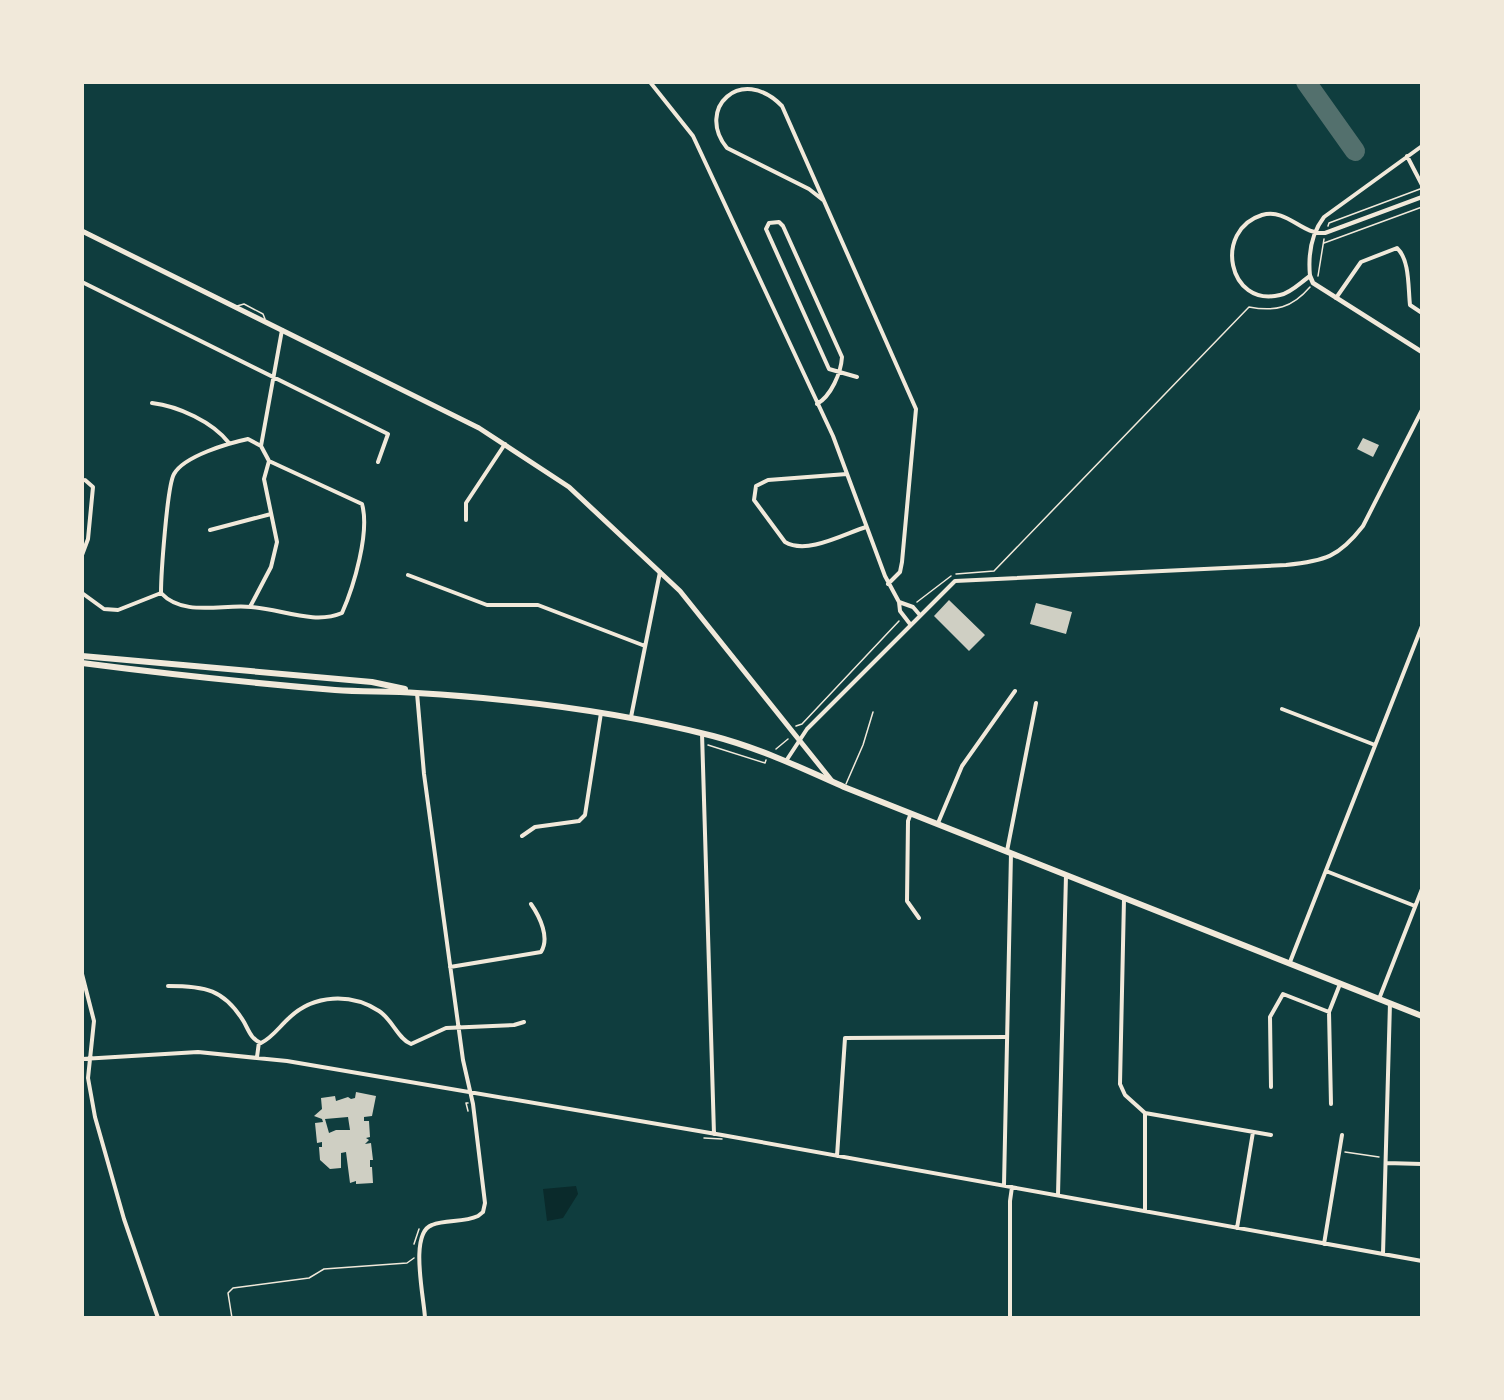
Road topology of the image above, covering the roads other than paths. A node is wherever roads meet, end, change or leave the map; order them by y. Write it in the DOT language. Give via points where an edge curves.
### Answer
graph roads {
  1 [pos="650,82"];
  2 [pos="1422,146"];
  3 [pos="1407,156"];
  4 [pos="1422,187"];
  5 [pos="1422,197"];
  6 [pos="823,200"];
  7 [pos="82,231"];
  8 [pos="1314,233"];
  9 [pos="1310,276"];
  10 [pos="82,282"];
  11 [pos="1336,298"];
  12 [pos="1422,313"];
  13 [pos="282,330"];
  14 [pos="1422,352"];
  15 [pos="838,372"];
  16 [pos="857,377"];
  17 [pos="275,378"];
  18 [pos="152,404"];
  19 [pos="817,404"];
  20 [pos="1422,410"];
  21 [pos="229,443"];
  22 [pos="505,443"];
  23 [pos="261,446"];
  24 [pos="269,461"];
  25 [pos="378,462"];
  26 [pos="847,474"];
  27 [pos="85,480"];
  28 [pos="271,514"];
  29 [pos="466,520"];
  30 [pos="866,527"];
  31 [pos="210,530"];
  32 [pos="82,555"];
  33 [pos="660,570"];
  34 [pos="408,575"];
  35 [pos="888,584"];
  36 [pos="82,593"];
  37 [pos="161,593"];
  38 [pos="899,602"];
  39 [pos="250,606"];
  40 [pos="919,614"];
  41 [pos="909,624"];
  42 [pos="1422,626"];
  43 [pos="645,646"];
  44 [pos="83,658"];
  45 [pos="186,665"];
  46 [pos="237,669"];
  47 [pos="185,676"];
  48 [pos="235,682"];
  49 [pos="1015,692"];
  50 [pos="417,693"];
  51 [pos="1036,703"];
  52 [pos="1282,709"];
  53 [pos="601,712"];
  54 [pos="873,712"];
  55 [pos="630,718"];
  56 [pos="702,733"];
  57 [pos="799,738"];
  58 [pos="1375,745"];
  59 [pos="786,761"];
  60 [pos="833,782"];
  61 [pos="844,787"];
  62 [pos="911,813"];
  63 [pos="938,823"];
  64 [pos="522,836"];
  65 [pos="1009,852"];
  66 [pos="1326,871"];
  67 [pos="1066,874"];
  68 [pos="1422,889"];
  69 [pos="1124,898"];
  70 [pos="531,904"];
  71 [pos="1415,906"];
  72 [pos="919,918"];
  73 [pos="1290,962"];
  74 [pos="450,967"];
  75 [pos="82,974"];
  76 [pos="1340,983"];
  77 [pos="168,986"];
  78 [pos="1379,999"];
  79 [pos="1390,1003"];
  80 [pos="1329,1012"];
  81 [pos="1422,1016"];
  82 [pos="524,1022"];
  83 [pos="459,1026"];
  84 [pos="1005,1037"];
  85 [pos="259,1042"];
  86 [pos="257,1057"];
  87 [pos="90,1058"];
  88 [pos="82,1059"];
  89 [pos="1271,1087"];
  90 [pos="469,1092"];
  91 [pos="1331,1104"];
  92 [pos="1145,1113"];
  93 [pos="1253,1132"];
  94 [pos="714,1134"];
  95 [pos="1271,1135"];
  96 [pos="1342,1135"];
  97 [pos="837,1156"];
  98 [pos="1386,1161"];
  99 [pos="1422,1164"];
  100 [pos="1004,1185"];
  101 [pos="1012,1187"];
  102 [pos="1058,1195"];
  103 [pos="1145,1210"];
  104 [pos="1237,1228"];
  105 [pos="1324,1244"];
  106 [pos="1383,1254"];
  107 [pos="1422,1261"];
  108 [pos="158,1317"];
  109 [pos="425,1317"];
  110 [pos="1010,1317"];
  1 -- 19 [label="street" via="693,136"];
  2 -- 3 [label="street"];
  3 -- 4 [label="street"];
  3 -- 8 [label="street" via="1324,217"];
  5 -- 8 [label="street" via="1325,233"];
  6 -- 6 [label="street" via="782,106 759,90 736,90 728,96 721,105 716,127 727,148 809,189"];
  6 -- 35 [label="street" via="916,409 902,562 900,572"];
  7 -- 13 [label="main road"];
  8 -- 9 [label="street"];
  8 -- 9 [label="street" via="1279,214 1263,215 1236,234 1231,249 1231,265 1238,280 1265,297 1281,295"];
  9 -- 11 [label="street" via="1313,283"];
  10 -- 17 [label="street"];
  11 -- 12 [label="street" via="1361,262 1397,248 1402,252 1410,305"];
  11 -- 14 [label="street"];
  13 -- 17 [label="street"];
  13 -- 22 [label="main road"];
  15 -- 15 [label="street" via="842,357 783,226 779,222 769,223 766,228 829,369"];
  15 -- 16 [label="street"];
  15 -- 19 [label="street" via="826,398"];
  17 -- 23 [label="street"];
  17 -- 25 [label="street" via="388,434"];
  18 -- 21 [label="street" via="169,405 221,432"];
  19 -- 26 [label="street"];
  20 -- 40 [label="street" via="1363,526 1336,555 1286,566 962,578 949,584"];
  21 -- 23 [label="street" via="248,439"];
  21 -- 37 [label="street" via="185,463 174,474"];
  22 -- 29 [label="street" via="466,503"];
  22 -- 33 [label="main road" via="569,487"];
  23 -- 24 [label="street"];
  24 -- 28 [label="street" via="264,479"];
  24 -- 39 [label="street" via="362,504 367,519 342,613 330,619"];
  26 -- 30 [label="street"];
  26 -- 30 [label="street" via="768,480 756,486 754,500 791,546 808,546"];
  27 -- 32 [label="street" via="93,487 88,539"];
  28 -- 31 [label="street"];
  28 -- 39 [label="street" via="277,542 271,567"];
  30 -- 35 [label="street"];
  33 -- 43 [label="street"];
  33 -- 57 [label="main road"];
  34 -- 43 [label="street" via="487,605 538,605"];
  35 -- 38 [label="street"];
  36 -- 37 [label="street" via="104,609 118,610"];
  37 -- 39 [label="street" via="169,602 190,607"];
  38 -- 40 [label="street"];
  38 -- 41 [label="street"];
  40 -- 41 [label="street"];
  41 -- 57 [label="street"];
  42 -- 58 [label="street"];
  43 -- 55 [label="street"];
  44 -- 45 [label="main road"];
  44 -- 47 [label="main road"];
  45 -- 46 [label="main road"];
  45 -- 47 [label="main road"];
  46 -- 48 [label="main road"];
  46 -- 50 [label="main road" via="380,683"];
  47 -- 48 [label="main road"];
  48 -- 50 [label="main road"];
  49 -- 63 [label="street" via="962,766"];
  50 -- 53 [label="main road"];
  50 -- 74 [label="street"];
  51 -- 65 [label="street"];
  52 -- 58 [label="street"];
  53 -- 55 [label="main road"];
  53 -- 64 [label="street" via="585,815 579,821 535,827"];
  54 -- 61 [label="lane"];
  55 -- 56 [label="main road"];
  56 -- 59 [label="main road"];
  56 -- 94 [label="street"];
  57 -- 59 [label="street"];
  57 -- 60 [label="main road"];
  58 -- 66 [label="street"];
  59 -- 60 [label="main road"];
  60 -- 61 [label="main road"];
  61 -- 62 [label="main road"];
  62 -- 63 [label="main road"];
  62 -- 72 [label="street" via="907,901"];
  63 -- 65 [label="main road"];
  65 -- 67 [label="main road"];
  65 -- 84 [label="street"];
  66 -- 71 [label="street"];
  66 -- 73 [label="street"];
  67 -- 69 [label="main road"];
  67 -- 102 [label="street"];
  68 -- 71 [label="street"];
  69 -- 73 [label="main road"];
  69 -- 92 [label="street" via="1120,1084 1125,1095"];
  70 -- 74 [label="street" via="540,917 544,947 541,952"];
  71 -- 78 [label="street"];
  73 -- 76 [label="main road"];
  74 -- 83 [label="street"];
  75 -- 87 [label="street" via="94,1021"];
  76 -- 78 [label="main road"];
  76 -- 80 [label="street"];
  77 -- 85 [label="street" via="209,989 219,994"];
  78 -- 79 [label="main road"];
  79 -- 81 [label="main road"];
  79 -- 98 [label="street"];
  80 -- 89 [label="street" via="1283,994 1270,1017"];
  80 -- 91 [label="street"];
  82 -- 83 [label="street"];
  83 -- 85 [label="street" via="437,1030 411,1044 380,1011 357,1001 332,999 300,1009 269,1039"];
  83 -- 90 [label="street"];
  84 -- 97 [label="street" via="845,1038"];
  84 -- 100 [label="street"];
  85 -- 86 [label="street"];
  86 -- 87 [label="street" via="198,1052"];
  86 -- 90 [label="street"];
  87 -- 88 [label="street"];
  87 -- 108 [label="street" via="89,1086 95,1117"];
  90 -- 94 [label="street"];
  90 -- 109 [label="street" via="485,1208 472,1219 437,1223 423,1232 419,1246"];
  92 -- 93 [label="street"];
  92 -- 103 [label="street"];
  93 -- 95 [label="street"];
  93 -- 104 [label="street"];
  94 -- 97 [label="street"];
  96 -- 105 [label="street"];
  97 -- 100 [label="street"];
  98 -- 99 [label="street"];
  98 -- 106 [label="street"];
  100 -- 101 [label="street"];
  101 -- 102 [label="street"];
  101 -- 110 [label="street"];
  102 -- 103 [label="street"];
  103 -- 104 [label="street"];
  104 -- 105 [label="street"];
  105 -- 106 [label="street"];
  106 -- 107 [label="street"];
}
